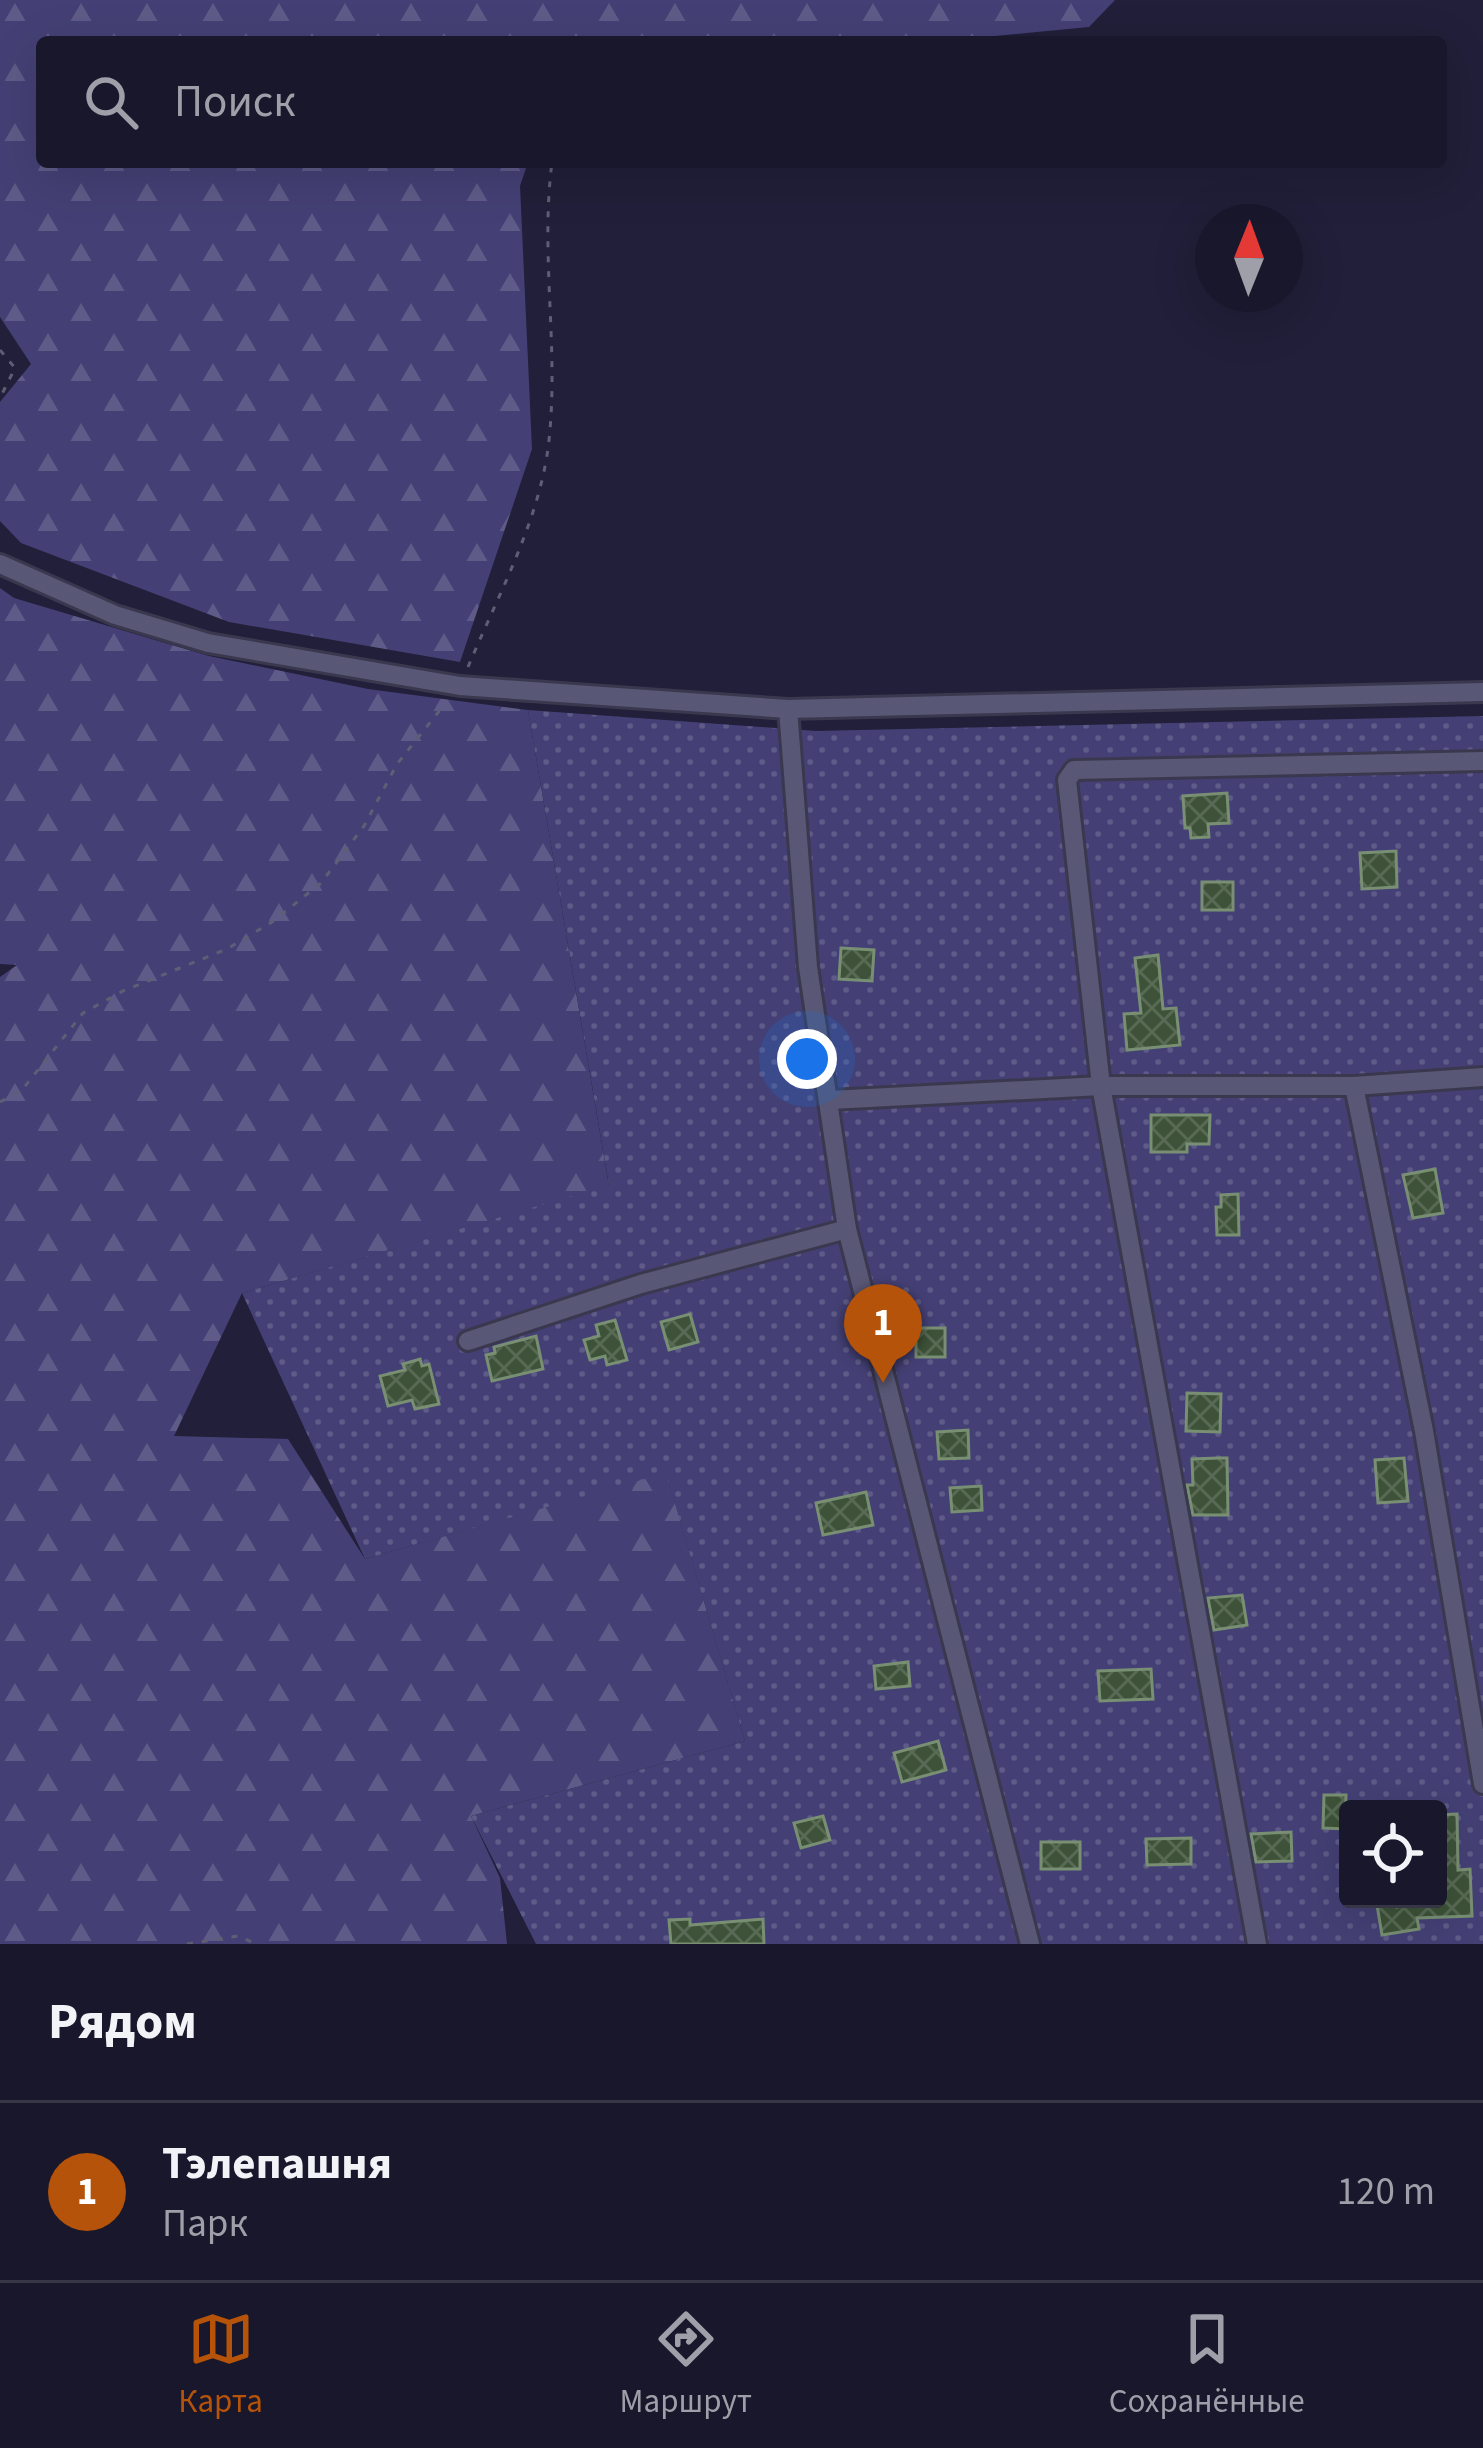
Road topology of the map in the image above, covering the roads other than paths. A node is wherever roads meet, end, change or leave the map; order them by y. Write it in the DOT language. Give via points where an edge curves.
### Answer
graph roads {
  1 [pos="0,564"];
  2 [pos="1483,692"];
  3 [pos="788,709"];
  4 [pos="1483,761"];
  5 [pos="1483,1078"];
  6 [pos="1101,1086"];
  7 [pos="1354,1086"];
  8 [pos="830,1100"];
  9 [pos="847,1229"];
  10 [pos="468,1340"];
  11 [pos="1483,1784"];
  12 [pos="1030,1944"];
  13 [pos="1257,1944"];
  1 -- 3 [label="street" via="115,615 208,643 460,686"];
  2 -- 3 [label="street"];
  3 -- 8 [label="street" via="808,967"];
  4 -- 6 [label="street" via="1074,770 1067,796"];
  5 -- 7 [label="street"];
  6 -- 7 [label="street"];
  6 -- 8 [label="street"];
  6 -- 13 [label="street"];
  7 -- 11 [label="street" via="1424,1431"];
  8 -- 9 [label="street"];
  9 -- 10 [label="street"];
  9 -- 12 [label="street"];
}
